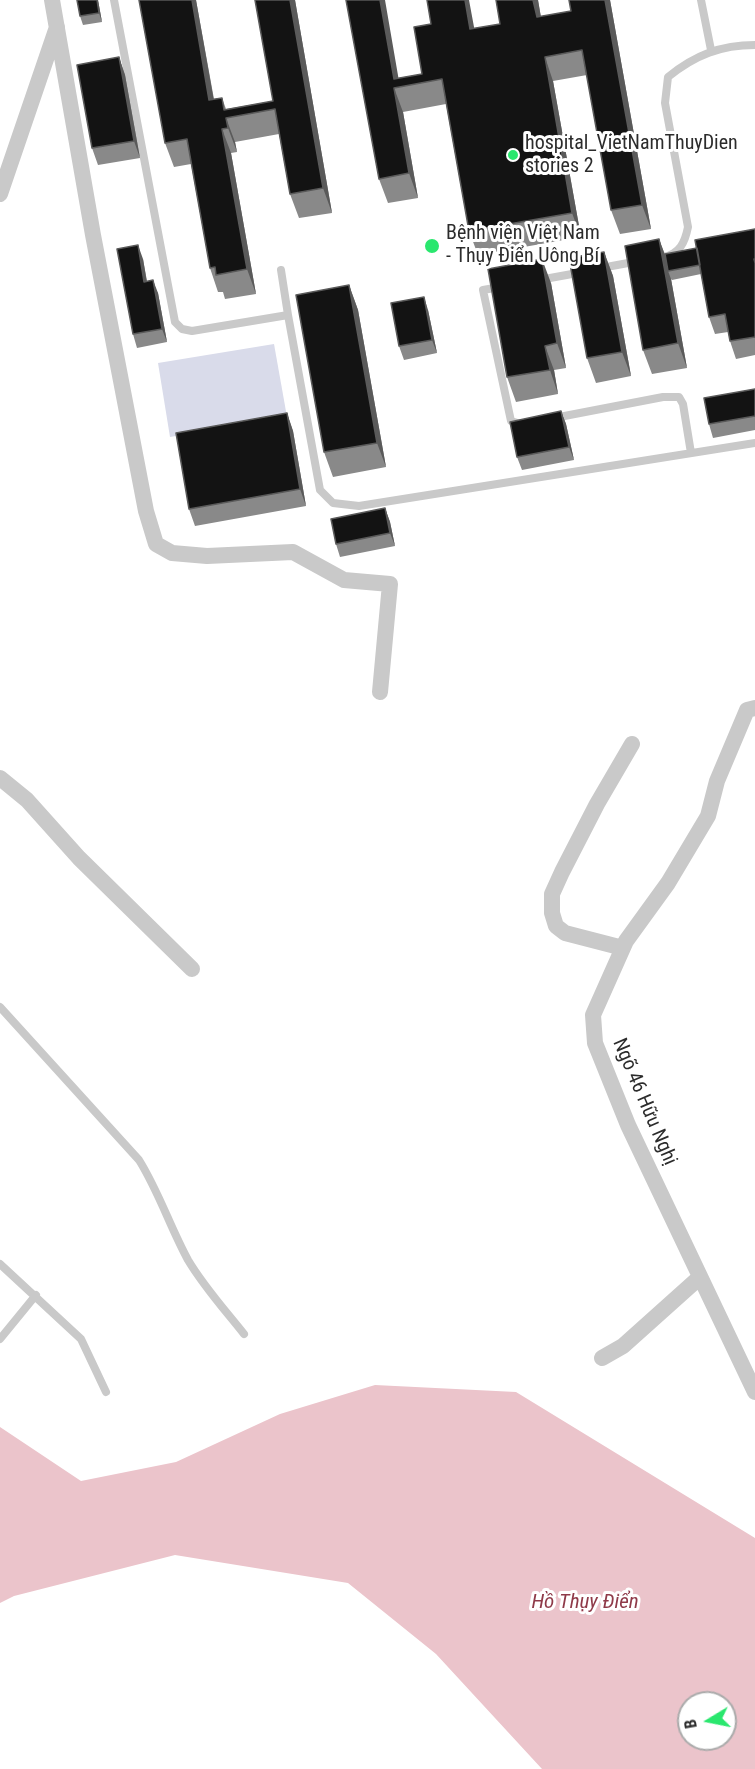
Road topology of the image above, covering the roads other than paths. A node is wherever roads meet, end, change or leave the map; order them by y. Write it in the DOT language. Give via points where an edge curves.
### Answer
graph roads {
  1 [pos="52,0"];
  2 [pos="114,0"];
  3 [pos="701,0"];
  4 [pos="57,26"];
  5 [pos="755,45"];
  6 [pos="711,50"];
  7 [pos="0,194"];
  8 [pos="657,258"];
  9 [pos="645,260"];
  10 [pos="281,270"];
  11 [pos="530,281"];
  12 [pos="506,286"];
  13 [pos="288,315"];
  14 [pos="542,420"];
  15 [pos="531,422"];
  16 [pos="755,443"];
  17 [pos="691,453"];
  18 [pos="380,692"];
  19 [pos="755,708"];
  20 [pos="632,744"];
  21 [pos="0,778"];
  22 [pos="623,948"];
  23 [pos="192,969"];
  24 [pos="0,1007"];
  25 [pos="0,1264"];
  26 [pos="700,1277"];
  27 [pos="36,1295"];
  28 [pos="244,1334"];
  29 [pos="0,1339"];
  30 [pos="602,1358"];
  31 [pos="106,1392"];
  32 [pos="755,1392"];
  1 -- 4 [label="street"];
  2 -- 13 [label="lane" via="175,322 192,331"];
  3 -- 6 [label="lane"];
  4 -- 7 [label="street"];
  4 -- 18 [label="street" via="93,235 146,511 156,544 172,553 207,556 293,552 344,580 390,584"];
  5 -- 6 [label="lane"];
  6 -- 8 [label="lane" via="684,63 668,77 665,103 688,227 685,244 669,256"];
  9 -- 11 [label="lane"];
  10 -- 13 [label="lane"];
  12 -- 15 [label="lane" via="483,290 511,421"];
  13 -- 17 [label="lane" via="320,490 333,503 358,506"];
  14 -- 17 [label="lane" via="679,397"];
  16 -- 17 [label="lane"];
  19 -- 22 [label="street, Ngõ 46 Hữu Nghị" via="747,710 717,781 708,816"];
  20 -- 22 [label="street" via="552,894 556,926 566,933"];
  21 -- 23 [label="street" via="27,800 79,858"];
  22 -- 26 [label="street, Ngõ 46 Hữu Nghị" via="593,1015 595,1043 628,1125"];
  24 -- 28 [label="lane" via="139,1160 189,1261"];
  25 -- 27 [label="lane"];
  26 -- 30 [label="street" via="623,1346"];
  26 -- 32 [label="street, Ngõ 46 Hữu Nghị"];
  27 -- 29 [label="lane"];
  27 -- 31 [label="lane" via="81,1339"];
}
